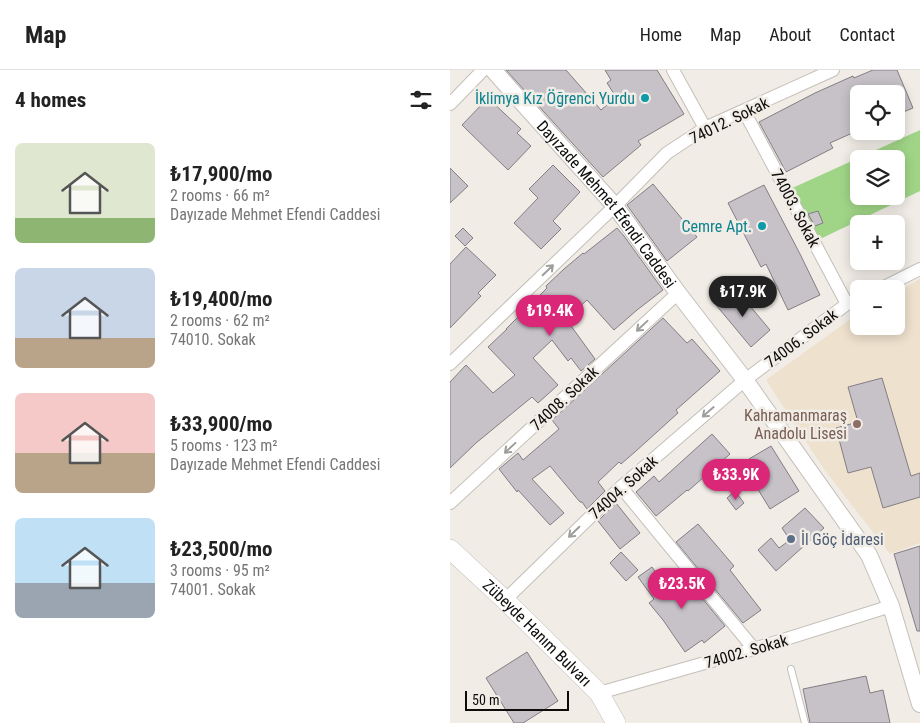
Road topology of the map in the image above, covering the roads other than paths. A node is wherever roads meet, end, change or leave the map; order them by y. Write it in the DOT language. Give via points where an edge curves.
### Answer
graph roads {
  1 [pos="482,70"];
  2 [pos="493,70"];
  3 [pos="673,70"];
  4 [pos="833,70"];
  5 [pos="450,104"];
  6 [pos="744,111"];
  7 [pos="705,128"];
  8 [pos="615,206"];
  9 [pos="920,269"];
  10 [pos="898,280"];
  11 [pos="678,293"];
  12 [pos="850,297"];
  13 [pos="850,304"];
  14 [pos="450,364"];
  15 [pos="745,380"];
  16 [pos="621,487"];
  17 [pos="450,503"];
  18 [pos="450,549"];
  19 [pos="505,600"];
  20 [pos="891,606"];
  21 [pos="754,649"];
  22 [pos="790,669"];
  23 [pos="599,693"];
  24 [pos="920,704"];
  25 [pos="616,723"];
  26 [pos="805,723"];
  1 -- 5 [label="street"];
  2 -- 8 [label="street, Dayızade Mehmet Efendi Caddesi"];
  3 -- 7 [label="street"];
  4 -- 6 [label="street, 74012. Sokak"];
  6 -- 7 [label="street, 74012. Sokak"];
  6 -- 12 [label="street, 74003. Sokak"];
  7 -- 8 [label="street, 74012. Sokak" via="667,153"];
  8 -- 11 [label="street, Dayızade Mehmet Efendi Caddesi"];
  14 -- 8 [label="street, 74012. Sokak, one-way"];
  9 -- 10 [label="street"];
  11 -- 15 [label="street, Dayızade Mehmet Efendi Caddesi"];
  11 -- 17 [label="street, 74008. Sokak, one-way"];
  13 -- 15 [label="street, 74006. Sokak"];
  15 -- 16 [label="street, 74004. Sokak, one-way"];
  15 -- 20 [label="street, Dayızade Mehmet Efendi Caddesi" via="869,555"];
  16 -- 19 [label="street, 74004. Sokak, one-way"];
  16 -- 21 [label="street"];
  18 -- 19 [label="main road, Zübeyde Hanım Bulvarı"];
  19 -- 23 [label="main road, Zübeyde Hanım Bulvarı"];
  20 -- 21 [label="street, 74002. Sokak"];
  20 -- 24 [label="street, Dayızade Mehmet Efendi Caddesi"];
  21 -- 23 [label="street, 74002. Sokak"];
  22 -- 26 [label="lane"];
  23 -- 25 [label="main road, Zübeyde Hanım Bulvarı"];
}
